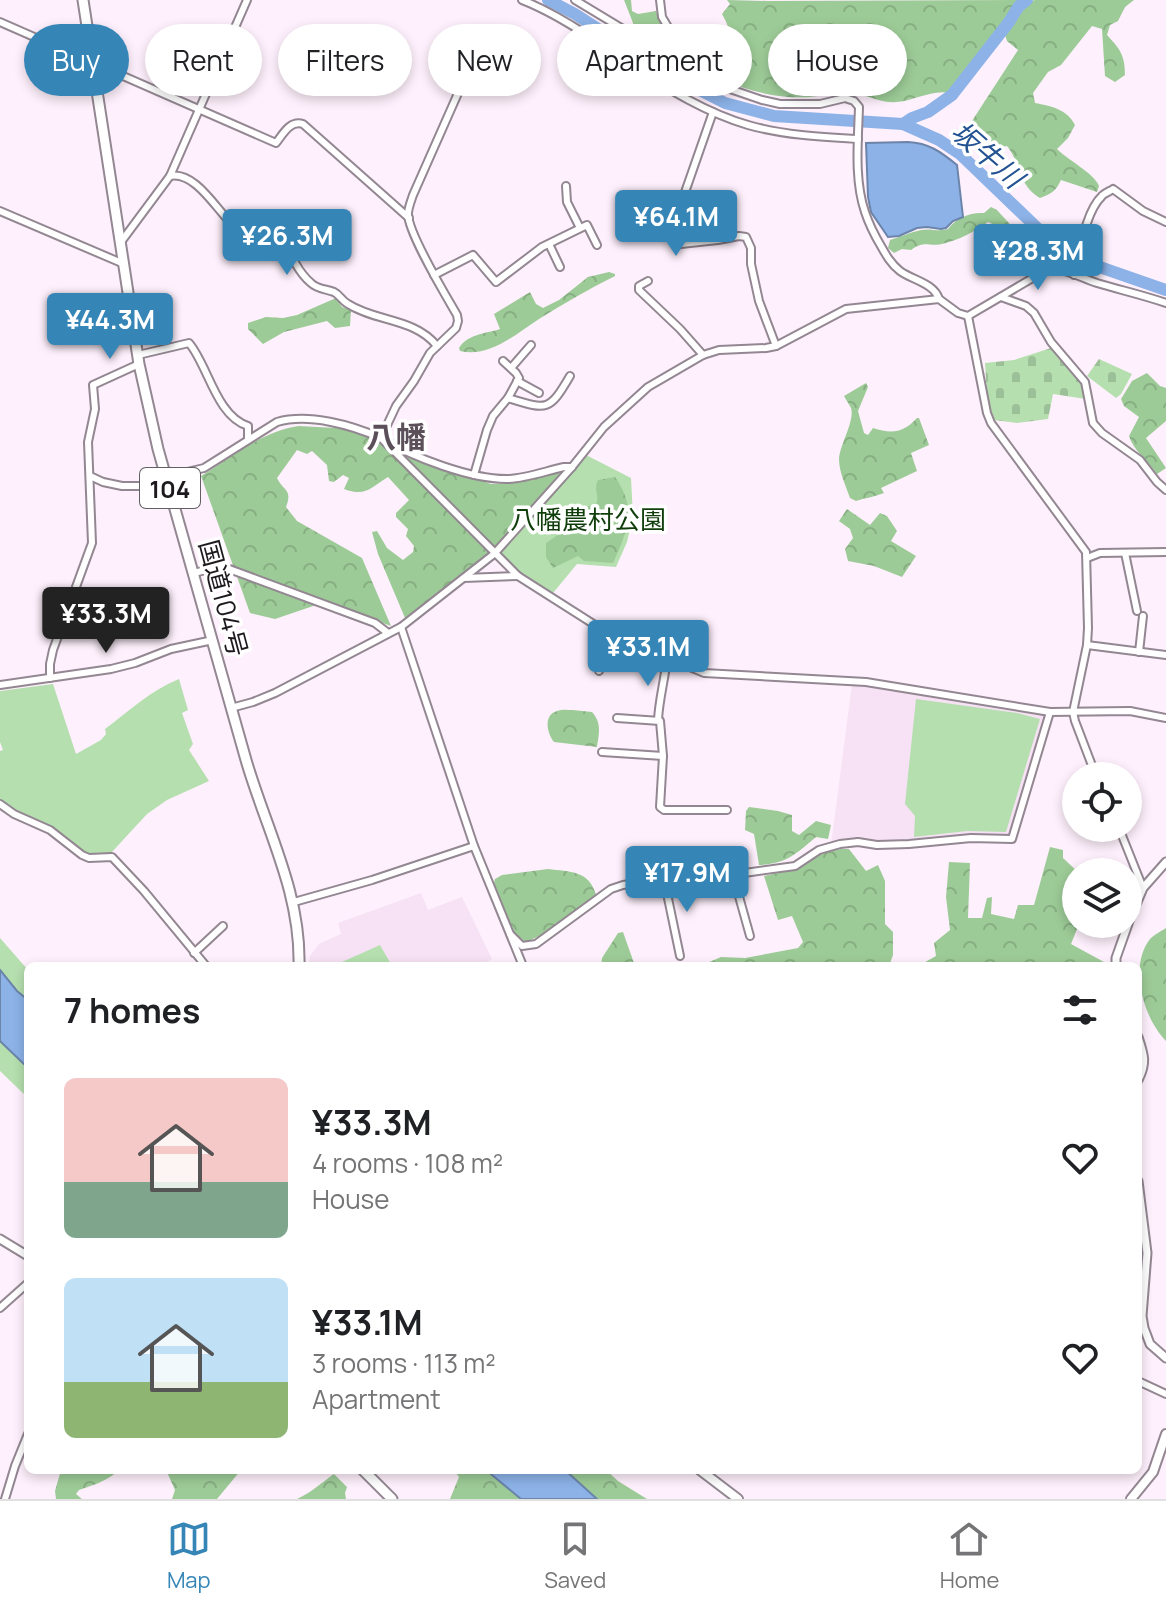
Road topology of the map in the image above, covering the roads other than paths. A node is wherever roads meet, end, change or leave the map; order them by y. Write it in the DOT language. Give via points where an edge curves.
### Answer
graph roads {
  1 [pos="83,0"];
  2 [pos="247,0"];
  3 [pos="522,0"];
  4 [pos="575,0"];
  5 [pos="660,0"];
  6 [pos="0,22"];
  7 [pos="87,24"];
  8 [pos="615,24"];
  9 [pos="667,24"];
  10 [pos="24,33"];
  11 [pos="129,79"];
  12 [pos="98,96"];
  13 [pos="457,96"];
  14 [pos="750,96"];
  15 [pos="199,109"];
  16 [pos="713,112"];
  17 [pos="858,139"];
  18 [pos="170,176"];
  19 [pos="566,186"];
  20 [pos="0,211"];
  21 [pos="409,218"];
  22 [pos="1166,222"];
  23 [pos="580,228"];
  24 [pos="121,242"];
  25 [pos="549,244"];
  26 [pos="597,245"];
  27 [pos="124,264"];
  28 [pos="560,267"];
  29 [pos="434,275"];
  30 [pos="1074,275"];
  31 [pos="648,281"];
  32 [pos="1001,297"];
  33 [pos="939,299"];
  34 [pos="1166,303"];
  35 [pos="968,316"];
  36 [pos="531,345"];
  37 [pos="437,346"];
  38 [pos="776,346"];
  39 [pos="703,355"];
  40 [pos="139,360"];
  41 [pos="503,361"];
  42 [pos="511,368"];
  43 [pos="570,376"];
  44 [pos="517,381"];
  45 [pos="539,393"];
  46 [pos="508,398"];
  47 [pos="381,438"];
  48 [pos="248,440"];
  49 [pos="572,467"];
  50 [pos="474,475"];
  51 [pos="90,476"];
  52 [pos="166,477"];
  53 [pos="1166,490"];
  54 [pos="1166,499"];
  55 [pos="1166,552"];
  56 [pos="1125,553"];
  57 [pos="494,554"];
  58 [pos="1087,558"];
  59 [pos="194,573"];
  60 [pos="518,576"];
  61 [pos="464,578"];
  62 [pos="401,627"];
  63 [pos="606,632"];
  64 [pos="388,633"];
  65 [pos="213,640"];
  66 [pos="1087,645"];
  67 [pos="1139,652"];
  68 [pos="1166,655"];
  69 [pos="667,657"];
  70 [pos="599,671"];
  71 [pos="50,678"];
  72 [pos="0,685"];
  73 [pos="231,708"];
  74 [pos="1050,712"];
  75 [pos="1073,712"];
  76 [pos="617,718"];
  77 [pos="1166,718"];
  78 [pos="658,720"];
  79 [pos="602,752"];
  80 [pos="663,756"];
  81 [pos="1091,762"];
  82 [pos="0,804"];
  83 [pos="727,810"];
  84 [pos="1125,842"];
  85 [pos="474,846"];
  86 [pos="1166,862"];
  87 [pos="733,875"];
  88 [pos="664,879"];
  89 [pos="1143,888"];
  90 [pos="294,902"];
  91 [pos="223,926"];
  92 [pos="510,934"];
  93 [pos="750,936"];
  94 [pos="1123,938"];
  95 [pos="194,953"];
  96 [pos="680,956"];
  97 [pos="202,962"];
  98 [pos="299,962"];
  99 [pos="521,962"];
  100 [pos="1116,962"];
  101 [pos="1142,1052"];
  102 [pos="1142,1071"];
  103 [pos="1142,1213"];
  104 [pos="0,1239"];
  105 [pos="24,1254"];
  106 [pos="24,1287"];
  107 [pos="0,1308"];
  108 [pos="1166,1358"];
  109 [pos="1142,1383"];
  110 [pos="1166,1394"];
  111 [pos="1166,1434"];
  112 [pos="24,1444"];
  113 [pos="367,1474"];
  114 [pos="705,1474"];
  115 [pos="5,1499"];
  116 [pos="392,1499"];
  117 [pos="738,1499"];
  118 [pos="1131,1499"];
  1 -- 7 [label="highway, 国道104号 / 104"];
  2 -- 15 [label="street"];
  3 -- 16 [label="street"];
  4 -- 8 [label="street"];
  5 -- 9 [label="street"];
  6 -- 10 [label="street"];
  11 -- 15 [label="street"];
  12 -- 24 [label="highway, 国道104号 / 104"];
  13 -- 21 [label="street" via="413,195"];
  14 -- 17 [label="street" via="780,104 849,98 859,107"];
  15 -- 18 [label="street"];
  15 -- 21 [label="street" via="276,143 290,125 303,124"];
  16 -- 17 [label="street" via="780,132"];
  16 -- 38 [label="street" via="676,218 676,239 689,244 746,237 759,301"];
  17 -- 33 [label="street" via="865,213 878,240 895,266 932,288"];
  18 -- 24 [label="street"];
  18 -- 37 [label="street" via="196,184 234,226 275,218 311,284 336,293 348,305 413,327"];
  19 -- 23 [label="street" via="567,202"];
  20 -- 27 [label="street"];
  21 -- 29 [label="street"];
  22 -- 30 [label="street" via="1113,189 1101,196 1089,218"];
  23 -- 25 [label="street"];
  23 -- 26 [label="street" via="587,225"];
  24 -- 27 [label="highway, 国道104号 / 104"];
  25 -- 28 [label="street"];
  25 -- 29 [label="street" via="496,282 473,255"];
  27 -- 40 [label="highway, 国道104号 / 104"];
  29 -- 37 [label="street" via="458,321"];
  30 -- 32 [label="street" via="1048,269"];
  30 -- 34 [label="street"];
  31 -- 39 [label="street" via="639,290"];
  32 -- 35 [label="street"];
  32 -- 53 [label="street" via="1034,313 1085,382 1093,423 1140,460"];
  33 -- 35 [label="street"];
  33 -- 38 [label="street" via="846,309"];
  35 -- 58 [label="street" via="991,423"];
  36 -- 42 [label="street"];
  37 -- 47 [label="street"];
  38 -- 39 [label="street"];
  39 -- 49 [label="street" via="637,396"];
  40 -- 48 [label="street" via="179,344 192,345 224,406 248,426"];
  40 -- 51 [label="street" via="93,385"];
  40 -- 52 [label="highway, 国道104号 / 104"];
  41 -- 42 [label="street"];
  42 -- 44 [label="street"];
  43 -- 46 [label="street" via="547,406"];
  44 -- 45 [label="street"];
  44 -- 46 [label="street"];
  46 -- 50 [label="street" via="487,430"];
  47 -- 48 [label="street" via="355,428 283,420"];
  47 -- 50 [label="street" via="402,451"];
  47 -- 57 [label="street"];
  48 -- 52 [label="street" via="204,468"];
  49 -- 50 [label="street" via="514,479"];
  49 -- 57 [label="street"];
  51 -- 52 [label="street" via="122,486"];
  51 -- 71 [label="street" via="92,543 53,650"];
  52 -- 59 [label="highway, 国道104号 / 104"];
  53 -- 54 [label="street"];
  55 -- 56 [label="street"];
  56 -- 58 [label="street"];
  56 -- 67 [label="street" via="1140,614"];
  57 -- 60 [label="street"];
  57 -- 61 [label="street"];
  58 -- 66 [label="street"];
  59 -- 64 [label="street" via="221,566 375,623"];
  59 -- 65 [label="highway, 国道104号 / 104"];
  60 -- 61 [label="street"];
  60 -- 63 [label="street"];
  61 -- 62 [label="street"];
  62 -- 64 [label="street"];
  62 -- 85 [label="street"];
  63 -- 69 [label="street"];
  63 -- 70 [label="street"];
  64 -- 73 [label="street" via="275,693"];
  65 -- 71 [label="street" via="111,669"];
  65 -- 73 [label="highway, 国道104号 / 104"];
  66 -- 67 [label="street"];
  66 -- 75 [label="street"];
  67 -- 68 [label="street"];
  69 -- 74 [label="street" via="704,673 866,682"];
  69 -- 78 [label="street"];
  71 -- 72 [label="street"];
  73 -- 90 [label="highway, 国道104号 / 104"];
  74 -- 75 [label="street"];
  74 -- 87 [label="street" via="1012,839 840,844 795,866"];
  75 -- 77 [label="street" via="1130,711"];
  75 -- 81 [label="street"];
  76 -- 78 [label="street"];
  78 -- 80 [label="street"];
  79 -- 80 [label="street"];
  80 -- 83 [label="street" via="660,807"];
  82 -- 95 [label="street" via="50,830 82,855 112,857"];
  84 -- 89 [label="street"];
  85 -- 90 [label="street"];
  85 -- 92 [label="street"];
  86 -- 89 [label="street"];
  87 -- 88 [label="street"];
  87 -- 93 [label="street"];
  88 -- 92 [label="street" via="611,889 536,944 522,946"];
  88 -- 96 [label="street"];
  90 -- 98 [label="highway, 国道104号 / 104"];
  91 -- 95 [label="street"];
  92 -- 99 [label="street"];
  94 -- 100 [label="street"];
  95 -- 97 [label="street"];
  101 -- 102 [label="street"];
  103 -- 108 [label="street" via="1147,1253 1144,1328 1150,1344"];
  104 -- 105 [label="street"];
  106 -- 107 [label="street"];
  109 -- 110 [label="street"];
  111 -- 118 [label="main road" via="1153,1472"];
  112 -- 115 [label="street"];
  113 -- 116 [label="highway"];
  114 -- 117 [label="main road"];
}
